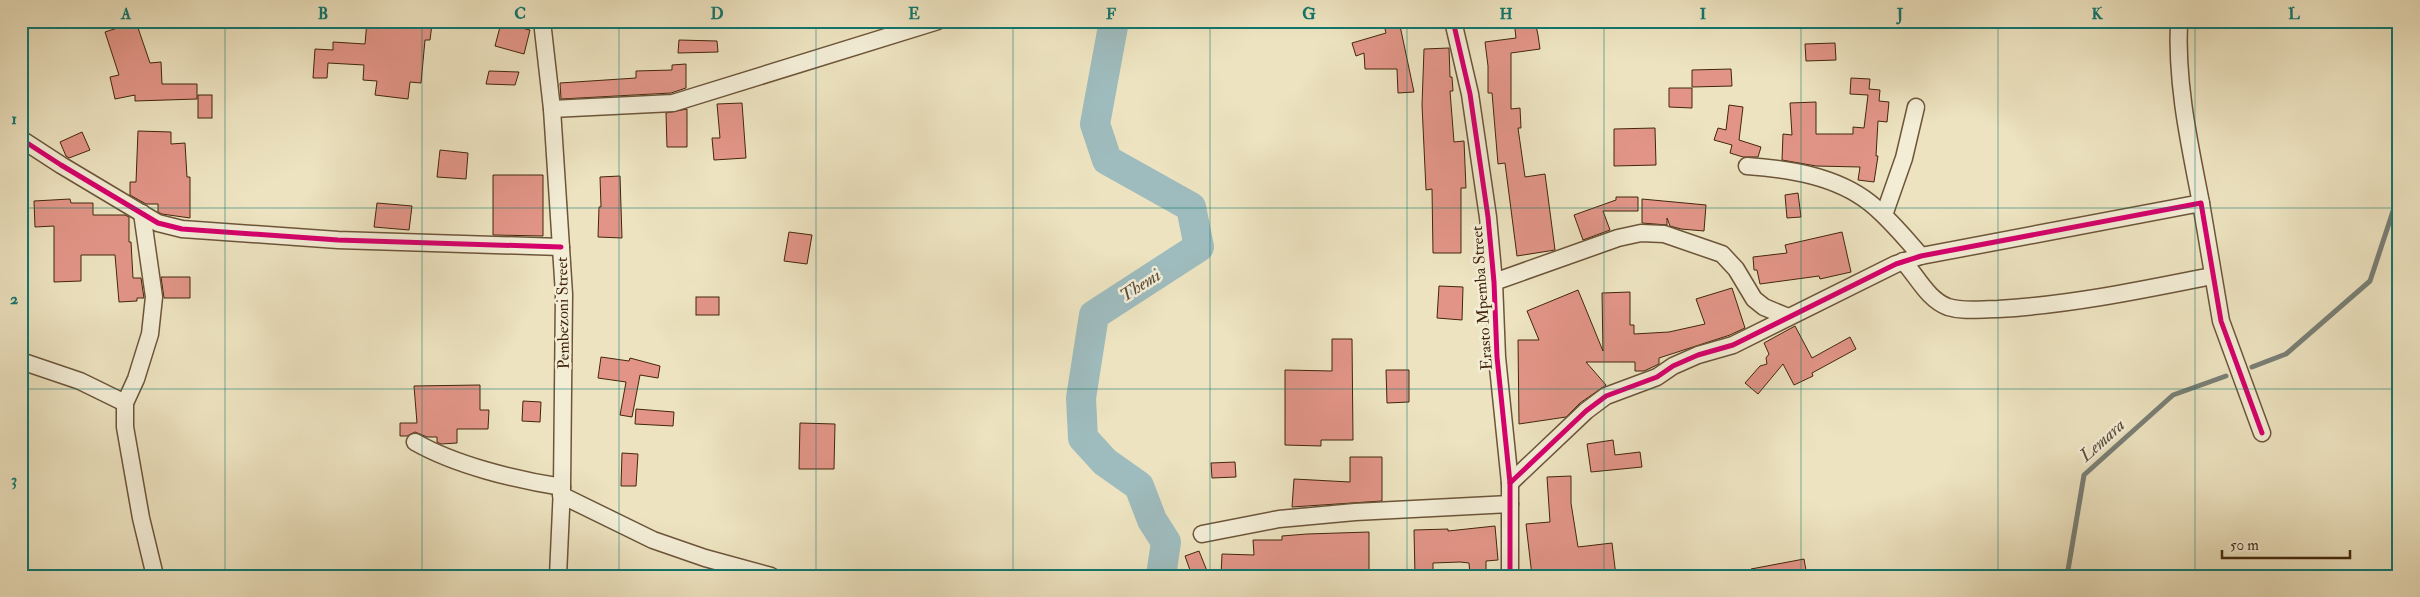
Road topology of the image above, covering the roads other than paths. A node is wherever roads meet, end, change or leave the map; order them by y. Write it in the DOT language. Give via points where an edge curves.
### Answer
graph roads {
  1 [pos="542,21"];
  2 [pos="938,21"];
  3 [pos="1453,21"];
  4 [pos="2179,21"];
  5 [pos="1916,107"];
  6 [pos="552,109"];
  7 [pos="21,139"];
  8 [pos="1747,166"];
  9 [pos="2201,203"];
  10 [pos="142,213"];
  11 [pos="1884,215"];
  12 [pos="561,247"];
  13 [pos="1921,256"];
  14 [pos="1904,261"];
  15 [pos="2212,276"];
  16 [pos="1494,282"];
  17 [pos="1788,317"];
  18 [pos="21,362"];
  19 [pos="125,403"];
  20 [pos="2262,433"];
  21 [pos="415,442"];
  22 [pos="1510,483"];
  23 [pos="561,491"];
  24 [pos="1510,504"];
  25 [pos="1202,534"];
  26 [pos="155,576"];
  27 [pos="558,576"];
  28 [pos="771,576"];
  29 [pos="1510,576"];
  1 -- 6 [label="street, Pembezoni Street"];
  2 -- 6 [label="street" via="673,103"];
  3 -- 16 [label="street, Erasto Mpemba Street" via="1470,94"];
  4 -- 9 [label="street" via="2181,98"];
  5 -- 11 [label="street" via="1904,158"];
  6 -- 12 [label="street, Pembezoni Street"];
  7 -- 10 [label="street"];
  8 -- 11 [label="street" via="1791,169 1834,184 1869,202"];
  9 -- 13 [label="street"];
  9 -- 15 [label="street"];
  10 -- 12 [label="street" via="158,223 211,232 338,240"];
  10 -- 19 [label="street" via="154,297 150,334"];
  11 -- 13 [label="street"];
  12 -- 23 [label="street, Pembezoni Street" via="564,294"];
  13 -- 14 [label="street"];
  14 -- 15 [label="street" via="1934,298 1948,306 1966,310 2025,307 2126,293"];
  14 -- 17 [label="street"];
  15 -- 20 [label="street" via="2221,321"];
  16 -- 17 [label="street" via="1618,238 1641,233 1664,234 1722,254 1736,269 1754,299"];
  16 -- 22 [label="street, Erasto Mpemba Street" via="1497,357"];
  17 -- 22 [label="street" via="1733,345 1698,355 1657,377 1606,396"];
  18 -- 19 [label="street" via="80,382"];
  19 -- 26 [label="street" via="125,427"];
  21 -- 23 [label="street" via="456,462"];
  22 -- 24 [label="street, Erasto Mpemba Street"];
  23 -- 27 [label="street, Pembezoni Street"];
  23 -- 28 [label="street" via="653,540"];
  24 -- 25 [label="street" via="1326,514 1279,519"];
  24 -- 29 [label="street, Erasto Mpemba Street"];
}
